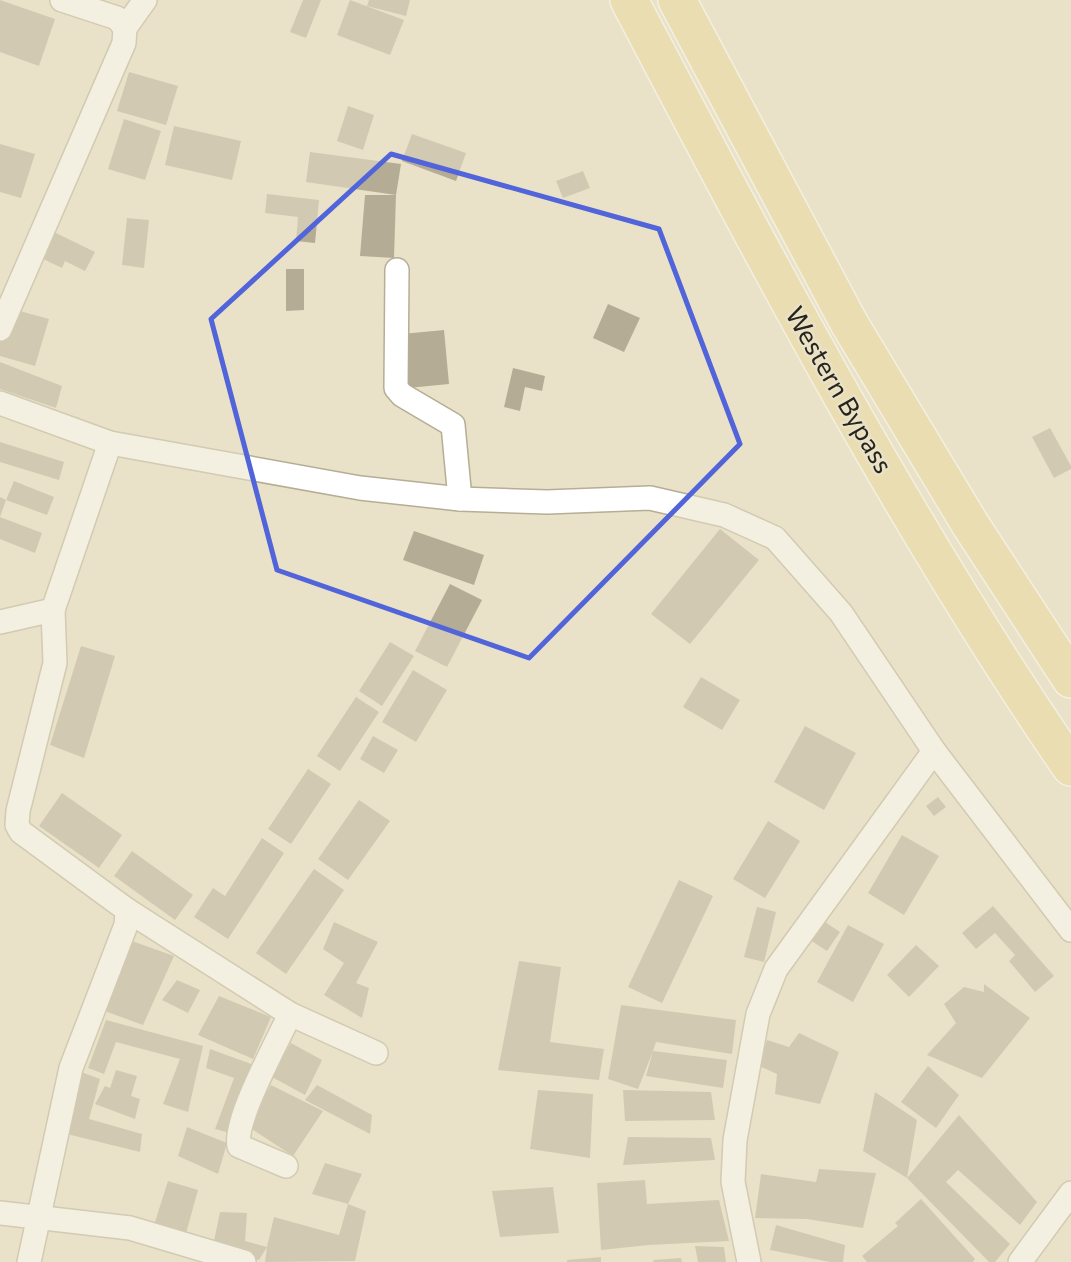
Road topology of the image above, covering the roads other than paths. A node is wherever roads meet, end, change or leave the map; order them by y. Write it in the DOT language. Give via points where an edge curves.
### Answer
graph roads {
  1 [pos="62,0"];
  2 [pos="145,0"];
  3 [pos="629,0"];
  4 [pos="677,0"];
  5 [pos="125,28"];
  6 [pos="397,270"];
  7 [pos="0,329"];
  8 [pos="0,403"];
  9 [pos="110,443"];
  10 [pos="460,499"];
  11 [pos="53,610"];
  12 [pos="0,622"];
  13 [pos="1071,679"];
  14 [pos="934,751"];
  15 [pos="1071,767"];
  16 [pos="127,910"];
  17 [pos="1071,930"];
  18 [pos="290,1014"];
  19 [pos="376,1053"];
  20 [pos="286,1166"];
  21 [pos="1071,1193"];
  22 [pos="0,1213"];
  23 [pos="36,1219"];
  24 [pos="29,1262"];
  25 [pos="244,1262"];
  26 [pos="749,1262"];
  27 [pos="1020,1262"];
  1 -- 5 [label="street" via="117,18"];
  2 -- 5 [label="street"];
  3 -- 15 [label="main road, Western Bypass" via="777,282 926,540"];
  4 -- 13 [label="main road, Western Bypass" via="849,323 970,524"];
  5 -- 7 [label="street" via="124,43"];
  6 -- 10 [label="street" via="396,388 453,425"];
  8 -- 9 [label="street"];
  9 -- 10 [label="street" via="360,488"];
  9 -- 11 [label="street"];
  10 -- 14 [label="street" via="650,498 724,514 775,538 841,613"];
  11 -- 12 [label="street"];
  11 -- 16 [label="street" via="55,663 17,825"];
  14 -- 17 [label="street"];
  14 -- 26 [label="street" via="776,969 758,1014 735,1140 733,1182"];
  16 -- 18 [label="street"];
  16 -- 23 [label="street" via="126,925 71,1068"];
  18 -- 19 [label="street"];
  18 -- 20 [label="street" via="237,1137 239,1146"];
  21 -- 27 [label="street"];
  22 -- 23 [label="street"];
  23 -- 24 [label="street"];
  23 -- 25 [label="street" via="130,1228"];
}
